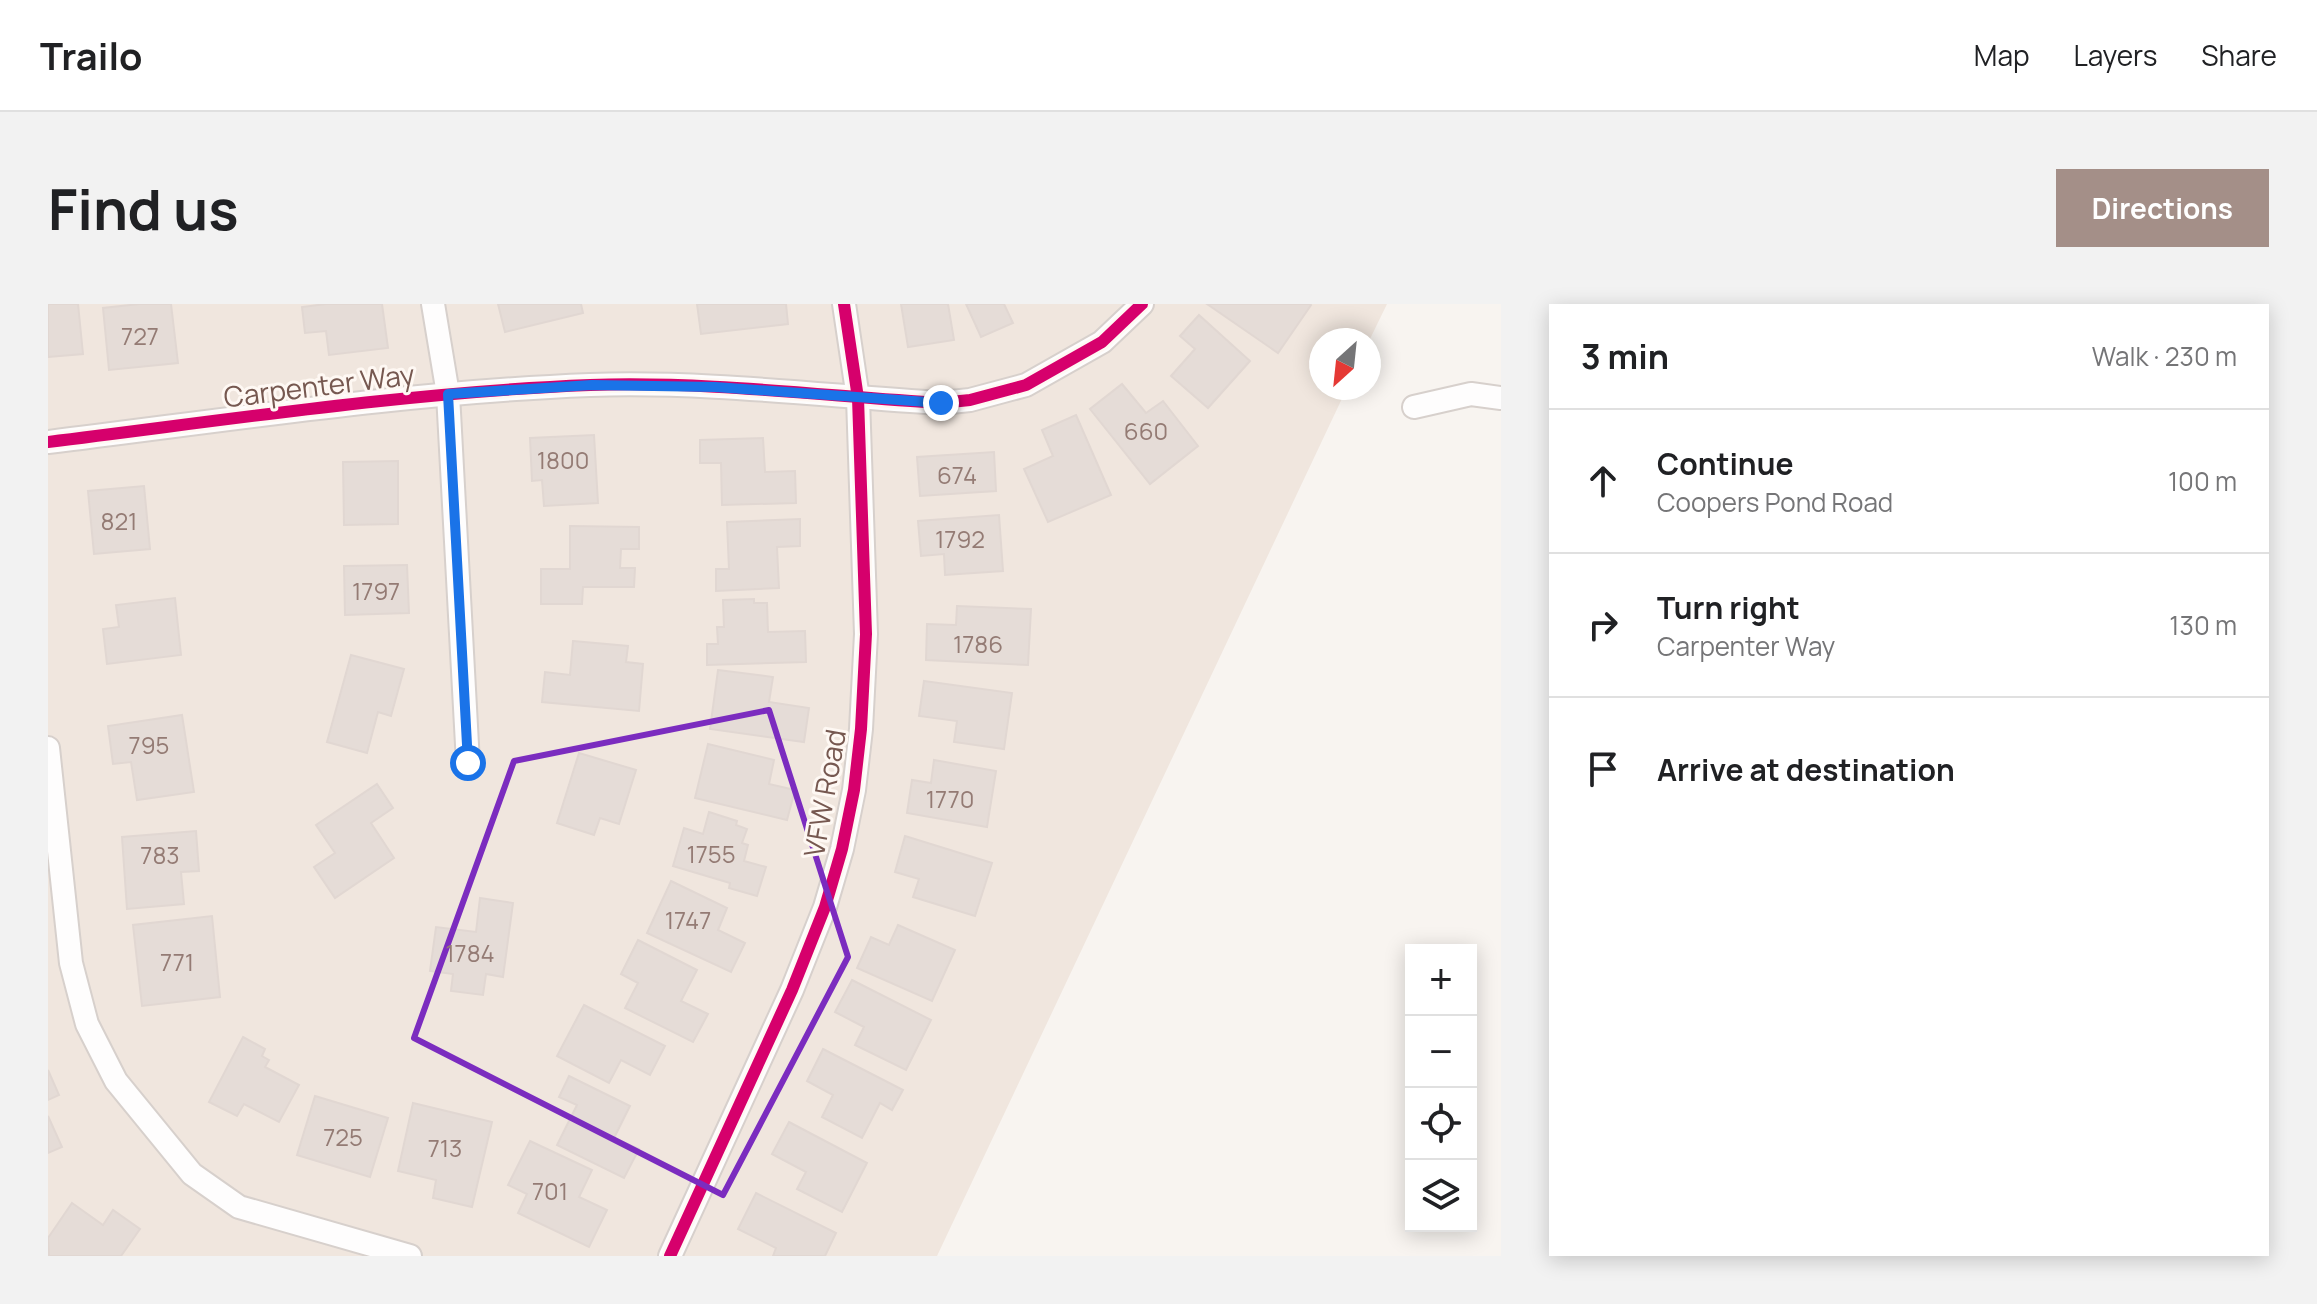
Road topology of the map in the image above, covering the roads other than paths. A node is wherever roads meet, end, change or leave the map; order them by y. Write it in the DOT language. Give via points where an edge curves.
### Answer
graph roads {
  1 [pos="433,304"];
  2 [pos="844,304"];
  3 [pos="1142,304"];
  4 [pos="448,394"];
  5 [pos="858,398"];
  6 [pos="1501,398"];
  7 [pos="1414,407"];
  8 [pos="48,442"];
  9 [pos="48,748"];
  10 [pos="468,763"];
  11 [pos="410,1256"];
  12 [pos="670,1256"];
  1 -- 4 [label="street"];
  2 -- 5 [label="street, VFW Road"];
  3 -- 5 [label="street, Carpenter Way" via="1102,342 1026,385 941,403"];
  4 -- 5 [label="street, Carpenter Way" via="592,385 715,387"];
  4 -- 8 [label="street, Carpenter Way"];
  4 -- 10 [label="street"];
  5 -- 12 [label="street, VFW Road" via="866,634 861,729 842,849 792,990"];
  6 -- 7 [label="street" via="1471,394"];
  9 -- 11 [label="street" via="71,963 87,1024 116,1081 192,1174 239,1207"];
}
